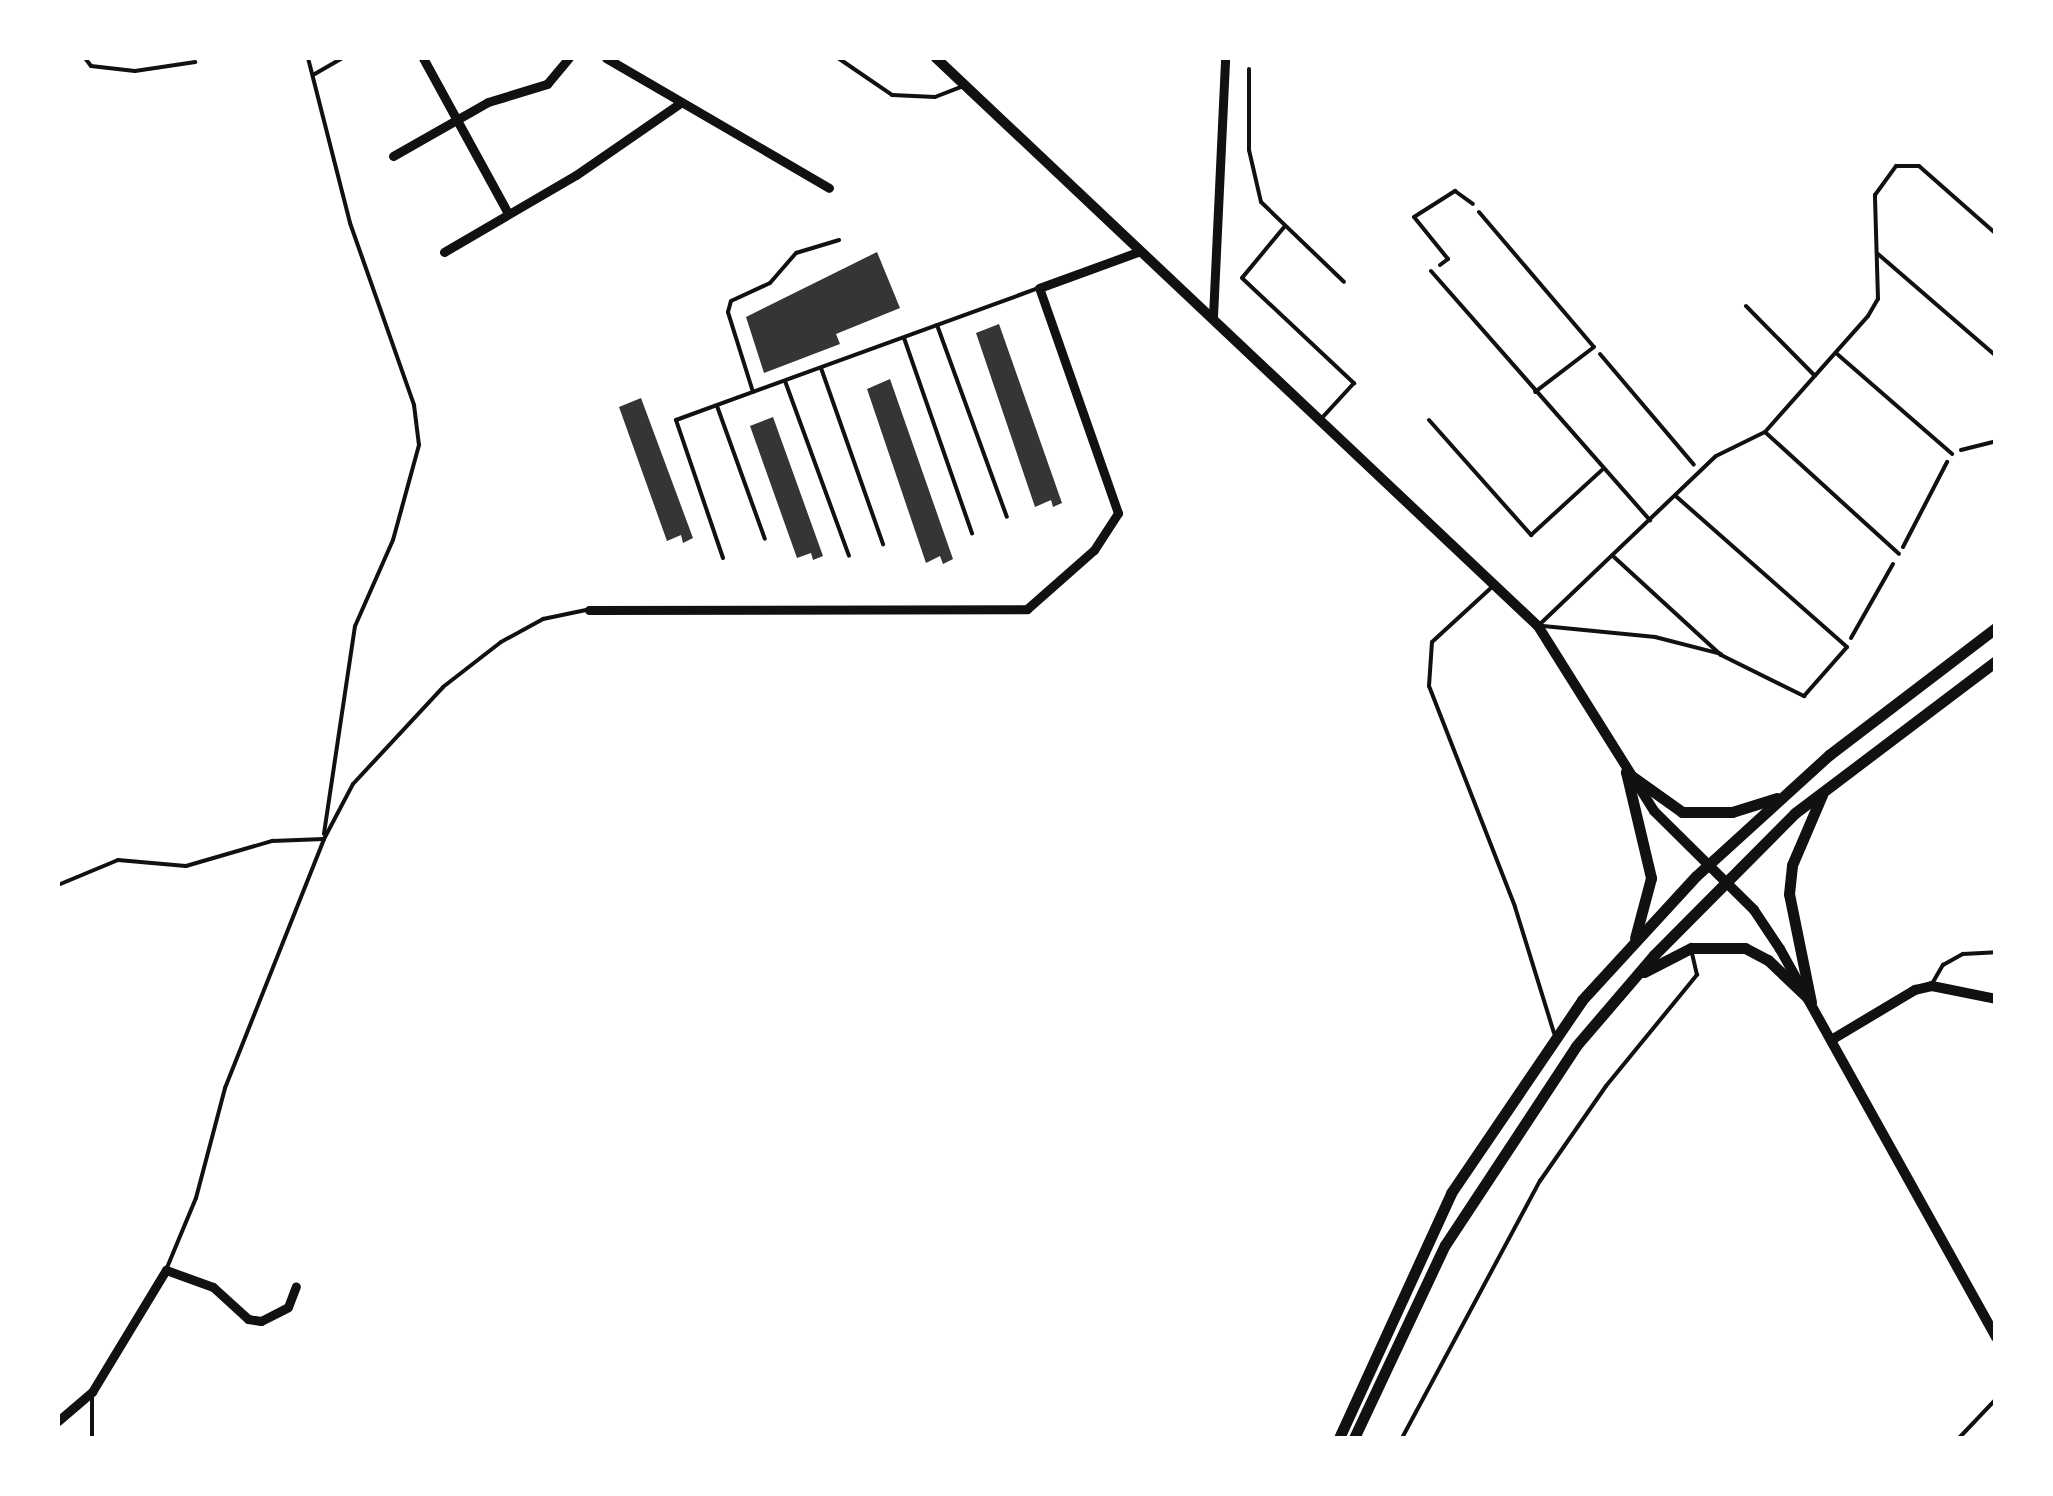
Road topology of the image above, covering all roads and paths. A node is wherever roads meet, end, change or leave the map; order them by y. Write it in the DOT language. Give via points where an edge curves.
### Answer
graph roads {
  1 [pos="85,58"];
  2 [pos="308,58"];
  3 [pos="343,58"];
  4 [pos="424,58"];
  5 [pos="569,58"];
  6 [pos="606,58"];
  7 [pos="838,58"];
  8 [pos="936,58"];
  9 [pos="1224,58"];
  10 [pos="195,62"];
  11 [pos="1248,69"];
  12 [pos="314,75"];
  13 [pos="965,85"];
  14 [pos="680,104"];
  15 [pos="457,119"];
  16 [pos="393,156"];
  17 [pos="829,188"];
  18 [pos="1479,212"];
  19 [pos="508,213"];
  20 [pos="1285,226"];
  21 [pos="1996,234"];
  22 [pos="839,240"];
  23 [pos="444,252"];
  24 [pos="1138,252"];
  25 [pos="1878,254"];
  26 [pos="1431,272"];
  27 [pos="1344,282"];
  28 [pos="1040,288"];
  29 [pos="1746,306"];
  30 [pos="1213,316"];
  31 [pos="937,326"];
  32 [pos="904,338"];
  33 [pos="1594,347"];
  34 [pos="1836,353"];
  35 [pos="1996,356"];
  36 [pos="822,368"];
  37 [pos="1816,376"];
  38 [pos="785,381"];
  39 [pos="753,392"];
  40 [pos="1535,392"];
  41 [pos="718,406"];
  42 [pos="1320,420"];
  43 [pos="1429,420"];
  44 [pos="1765,432"];
  45 [pos="1996,440"];
  46 [pos="1952,454"];
  47 [pos="1602,470"];
  48 [pos="1700,472"];
  49 [pos="1676,496"];
  50 [pos="1007,517"];
  51 [pos="1650,520"];
  52 [pos="972,532"];
  53 [pos="765,539"];
  54 [pos="883,544"];
  55 [pos="1899,554"];
  56 [pos="848,556"];
  57 [pos="1614,557"];
  58 [pos="723,558"];
  59 [pos="1496,584"];
  60 [pos="589,610"];
  61 [pos="1538,626"];
  62 [pos="1996,628"];
  63 [pos="1846,646"];
  64 [pos="1721,654"];
  65 [pos="1996,660"];
  66 [pos="1626,772"];
  67 [pos="1826,787"];
  68 [pos="1786,795"];
  69 [pos="324,839"];
  70 [pos="1708,866"];
  71 [pos="1725,882"];
  72 [pos="58,885"];
  73 [pos="1633,942"];
  74 [pos="1691,948"];
  75 [pos="1996,952"];
  76 [pos="1635,976"];
  77 [pos="1932,986"];
  78 [pos="1996,999"];
  79 [pos="1812,1002"];
  80 [pos="1555,1036"];
  81 [pos="1832,1039"];
  82 [pos="166,1270"];
  83 [pos="296,1286"];
  84 [pos="1996,1337"];
  85 [pos="92,1392"];
  86 [pos="1996,1399"];
  87 [pos="58,1422"];
  88 [pos="92,1438"];
  89 [pos="1338,1438"];
  90 [pos="1354,1438"];
  91 [pos="1402,1438"];
  92 [pos="1959,1438"];
  1 -- 10 [label="lane" via="91,66 135,71"];
  2 -- 12 [label="lane"];
  3 -- 12 [label="lane"];
  4 -- 15 [label="street"];
  5 -- 15 [label="street" via="547,84"];
  6 -- 14 [label="street"];
  7 -- 13 [label="lane" via="892,95 935,97"];
  8 -- 13 [label="street"];
  9 -- 30 [label="street"];
  11 -- 20 [label="lane" via="1249,150 1261,202"];
  12 -- 69 [label="lane" via="350,223 384,307 420,446 393,540 355,626"];
  13 -- 24 [label="street"];
  14 -- 17 [label="street"];
  14 -- 19 [label="street"];
  15 -- 16 [label="street"];
  15 -- 19 [label="street"];
  18 -- 26 [label="path" via="1455,192 1414,217 1448,259"];
  18 -- 33 [label="lane"];
  19 -- 23 [label="street"];
  20 -- 27 [label="lane"];
  20 -- 42 [label="lane" via="1242,278 1354,384"];
  21 -- 25 [label="lane" via="1907,163 1896,166 1875,195"];
  22 -- 39 [label="lane" via="796,253 770,283 731,301 728,312"];
  24 -- 28 [label="street"];
  24 -- 30 [label="street"];
  25 -- 34 [label="lane" via="1878,299"];
  25 -- 35 [label="lane"];
  26 -- 40 [label="lane"];
  28 -- 31 [label="lane"];
  28 -- 60 [label="street" via="1118,513 1104,539 1039,601 996,613"];
  29 -- 37 [label="lane"];
  30 -- 42 [label="street"];
  31 -- 32 [label="lane"];
  31 -- 50 [label="lane"];
  32 -- 36 [label="lane"];
  32 -- 52 [label="lane"];
  33 -- 40 [label="lane"];
  33 -- 48 [label="path"];
  34 -- 37 [label="lane"];
  34 -- 46 [label="lane"];
  36 -- 38 [label="lane"];
  36 -- 54 [label="lane"];
  37 -- 44 [label="lane"];
  38 -- 39 [label="lane"];
  38 -- 56 [label="lane"];
  39 -- 41 [label="lane"];
  40 -- 47 [label="lane"];
  41 -- 53 [label="lane"];
  41 -- 58 [label="lane" via="676,420"];
  42 -- 59 [label="street"];
  43 -- 47 [label="lane" via="1531,535"];
  44 -- 48 [label="lane" via="1734,442"];
  44 -- 55 [label="lane"];
  45 -- 46 [label="path"];
  46 -- 55 [label="path"];
  47 -- 51 [label="lane"];
  48 -- 49 [label="lane"];
  49 -- 51 [label="lane"];
  49 -- 63 [label="lane"];
  51 -- 57 [label="lane"];
  55 -- 63 [label="path"];
  57 -- 61 [label="lane"];
  57 -- 64 [label="lane"];
  59 -- 61 [label="street"];
  59 -- 80 [label="lane" via="1432,642 1430,686 1515,907"];
  60 -- 69 [label="lane" via="522,629 443,688 353,784"];
  61 -- 64 [label="lane" via="1655,636"];
  61 -- 66 [label="street" via="1588,698"];
  62 -- 68 [label="main road" via="1878,714"];
  63 -- 64 [label="lane" via="1804,696"];
  65 -- 67 [label="main road"];
  66 -- 68 [label="main road" via="1682,812 1705,815"];
  66 -- 70 [label="street"];
  66 -- 73 [label="main road" via="1651,876"];
  67 -- 71 [label="main road"];
  67 -- 79 [label="main road" via="1804,830 1790,894"];
  68 -- 70 [label="main road"];
  69 -- 72 [label="lane" via="246,846 186,866 118,860"];
  69 -- 82 [label="lane" via="225,1088 196,1198"];
  70 -- 71 [label="street"];
  70 -- 73 [label="main road"];
  71 -- 76 [label="main road"];
  71 -- 79 [label="street" via="1754,910"];
  73 -- 80 [label="main road"];
  74 -- 76 [label="main road"];
  74 -- 79 [label="main road" via="1744,948 1768,960"];
  74 -- 91 [label="lane" via="1696,975 1540,1180"];
  75 -- 77 [label="lane" via="1963,954 1943,964"];
  76 -- 90 [label="main road" via="1576,1046 1474,1194 1401,1330"];
  77 -- 78 [label="street"];
  77 -- 81 [label="street"];
  79 -- 81 [label="street"];
  80 -- 89 [label="main road" via="1451,1193"];
  81 -- 84 [label="street"];
  82 -- 83 [label="street" via="213,1287 248,1319 261,1321 288,1307"];
  82 -- 85 [label="street"];
  85 -- 87 [label="street"];
  85 -- 88 [label="lane"];
  86 -- 92 [label="lane"];
}
